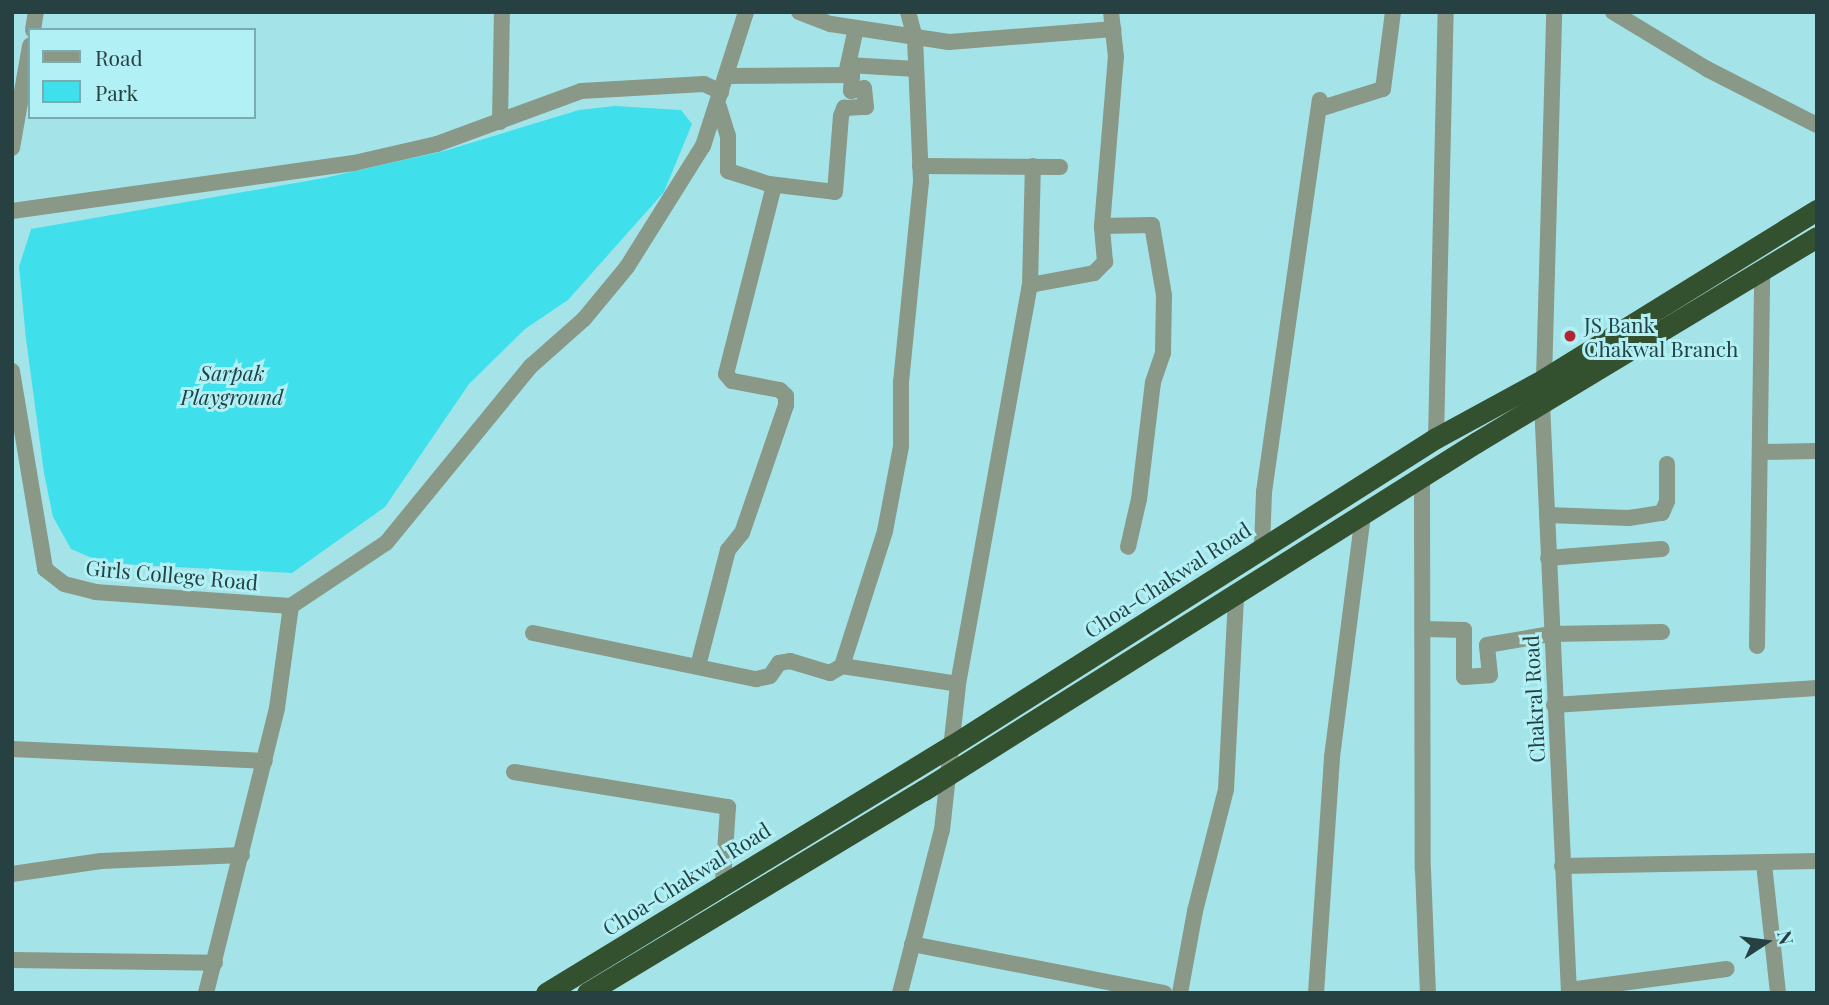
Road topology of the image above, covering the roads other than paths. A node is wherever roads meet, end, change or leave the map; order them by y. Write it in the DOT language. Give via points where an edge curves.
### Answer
graph roads {
  1 [pos="502,12"];
  2 [pos="747,12"];
  3 [pos="799,12"];
  4 [pos="908,12"];
  5 [pos="1111,12"];
  6 [pos="1394,12"];
  7 [pos="1446,12"];
  8 [pos="1554,12"];
  9 [pos="1613,12"];
  10 [pos="856,28"];
  11 [pos="1112,29"];
  12 [pos="915,38"];
  13 [pos="28,57"];
  14 [pos="847,69"];
  15 [pos="916,69"];
  16 [pos="727,76"];
  17 [pos="720,99"];
  18 [pos="500,122"];
  19 [pos="1817,125"];
  20 [pos="12,148"];
  21 [pos="920,166"];
  22 [pos="1033,166"];
  23 [pos="1059,167"];
  24 [pos="774,185"];
  25 [pos="1817,210"];
  26 [pos="12,211"];
  27 [pos="1102,226"];
  28 [pos="1817,237"];
  29 [pos="1762,270"];
  30 [pos="1030,285"];
  31 [pos="12,371"];
  32 [pos="1544,379"];
  33 [pos="1542,402"];
  34 [pos="15,413"];
  35 [pos="1436,438"];
  36 [pos="1817,451"];
  37 [pos="1760,452"];
  38 [pos="1667,464"];
  39 [pos="1422,477"];
  40 [pos="1363,515"];
  41 [pos="1547,515"];
  42 [pos="1128,547"];
  43 [pos="1262,547"];
  44 [pos="1662,549"];
  45 [pos="1548,558"];
  46 [pos="1236,596"];
  47 [pos="291,606"];
  48 [pos="1424,629"];
  49 [pos="1662,632"];
  50 [pos="533,633"];
  51 [pos="1551,634"];
  52 [pos="1757,646"];
  53 [pos="698,666"];
  54 [pos="842,666"];
  55 [pos="958,684"];
  56 [pos="1817,688"];
  57 [pos="1554,705"];
  58 [pos="951,746"];
  59 [pos="12,748"];
  60 [pos="265,761"];
  61 [pos="514,772"];
  62 [pos="947,775"];
  63 [pos="242,855"];
  64 [pos="1817,861"];
  65 [pos="1764,864"];
  66 [pos="1562,866"];
  67 [pos="12,874"];
  68 [pos="723,882"];
  69 [pos="912,944"];
  70 [pos="12,960"];
  71 [pos="215,963"];
  72 [pos="1727,969"];
  73 [pos="1569,992"];
  74 [pos="205,993"];
  75 [pos="546,993"];
  76 [pos="587,993"];
  77 [pos="900,993"];
  78 [pos="1164,993"];
  79 [pos="1180,993"];
  80 [pos="1316,993"];
  81 [pos="1427,993"];
  82 [pos="1778,993"];
  1 -- 18 [label="street"];
  2 -- 16 [label="street"];
  3 -- 10 [label="street"];
  4 -- 12 [label="street"];
  5 -- 11 [label="street"];
  6 -- 43 [label="street" via="1383,89 1320,105 1265,492"];
  7 -- 35 [label="street"];
  8 -- 32 [label="street"];
  9 -- 19 [label="street" via="1707,69"];
  10 -- 12 [label="street"];
  10 -- 14 [label="street"];
  11 -- 12 [label="street" via="949,42"];
  11 -- 27 [label="street" via="1116,57"];
  12 -- 15 [label="street"];
  13 -- 20 [label="street"];
  14 -- 15 [label="street"];
  14 -- 16 [label="street"];
  14 -- 24 [label="street" via="852,75 851,91 864,88 866,107 844,108 841,116 835,192"];
  15 -- 21 [label="street"];
  16 -- 17 [label="street"];
  17 -- 18 [label="street" via="704,84 581,91"];
  17 -- 24 [label="street" via="728,136 728,171"];
  17 -- 47 [label="street" via="703,146 627,267 584,319 531,366 386,543"];
  18 -- 26 [label="street" via="437,144 354,163"];
  21 -- 22 [label="street"];
  21 -- 54 [label="street" via="901,382 901,446 885,531"];
  22 -- 23 [label="street"];
  22 -- 30 [label="street"];
  24 -- 53 [label="street" via="726,374 732,381 780,390 786,405 742,533 728,550"];
  25 -- 32 [label="highway, Choa-Chakwal Road"];
  27 -- 30 [label="street" via="1101,268"];
  27 -- 42 [label="street" via="1152,225 1164,295 1163,353 1153,382 1139,499"];
  28 -- 29 [label="highway"];
  29 -- 33 [label="highway"];
  29 -- 37 [label="street"];
  30 -- 55 [label="street"];
  31 -- 34 [label="street, Girls College Road"];
  32 -- 35 [label="highway, Choa-Chakwal Road"];
  33 -- 39 [label="highway"];
  33 -- 41 [label="street, Chakral Road"];
  34 -- 47 [label="street, Girls College Road" via="45,569 64,584 95,592"];
  35 -- 43 [label="highway, Choa-Chakwal Road"];
  36 -- 37 [label="street"];
  37 -- 52 [label="street"];
  38 -- 41 [label="street" via="1667,500 1662,513 1629,518"];
  39 -- 40 [label="highway"];
  39 -- 48 [label="street"];
  40 -- 46 [label="highway"];
  40 -- 80 [label="street" via="1332,757"];
  41 -- 45 [label="street, Chakral Road"];
  43 -- 58 [label="highway, Choa-Chakwal Road"];
  44 -- 45 [label="street"];
  45 -- 51 [label="street, Chakral Road"];
  46 -- 62 [label="highway"];
  46 -- 79 [label="street" via="1226,789"];
  47 -- 60 [label="street"];
  48 -- 51 [label="street" via="1464,630 1464,677 1490,675 1487,645"];
  48 -- 81 [label="street"];
  49 -- 51 [label="street"];
  50 -- 53 [label="street"];
  51 -- 57 [label="street, Chakral Road"];
  53 -- 54 [label="street" via="764,679 779,663 830,673"];
  54 -- 55 [label="street"];
  55 -- 58 [label="street"];
  56 -- 57 [label="street"];
  57 -- 66 [label="street, Chakral Road"];
  58 -- 62 [label="street"];
  58 -- 68 [label="highway, Choa-Chakwal Road"];
  59 -- 60 [label="street"];
  60 -- 63 [label="street"];
  61 -- 68 [label="street" via="729,807"];
  62 -- 69 [label="street" via="942,830"];
  62 -- 76 [label="highway"];
  63 -- 67 [label="street" via="101,860"];
  63 -- 71 [label="street"];
  64 -- 65 [label="street"];
  65 -- 66 [label="street"];
  65 -- 82 [label="street"];
  66 -- 73 [label="street, Chakral Road"];
  68 -- 75 [label="highway, Choa-Chakwal Road"];
  69 -- 77 [label="street"];
  69 -- 78 [label="street"];
  70 -- 71 [label="street"];
  71 -- 74 [label="street"];
  72 -- 73 [label="street"];
}
